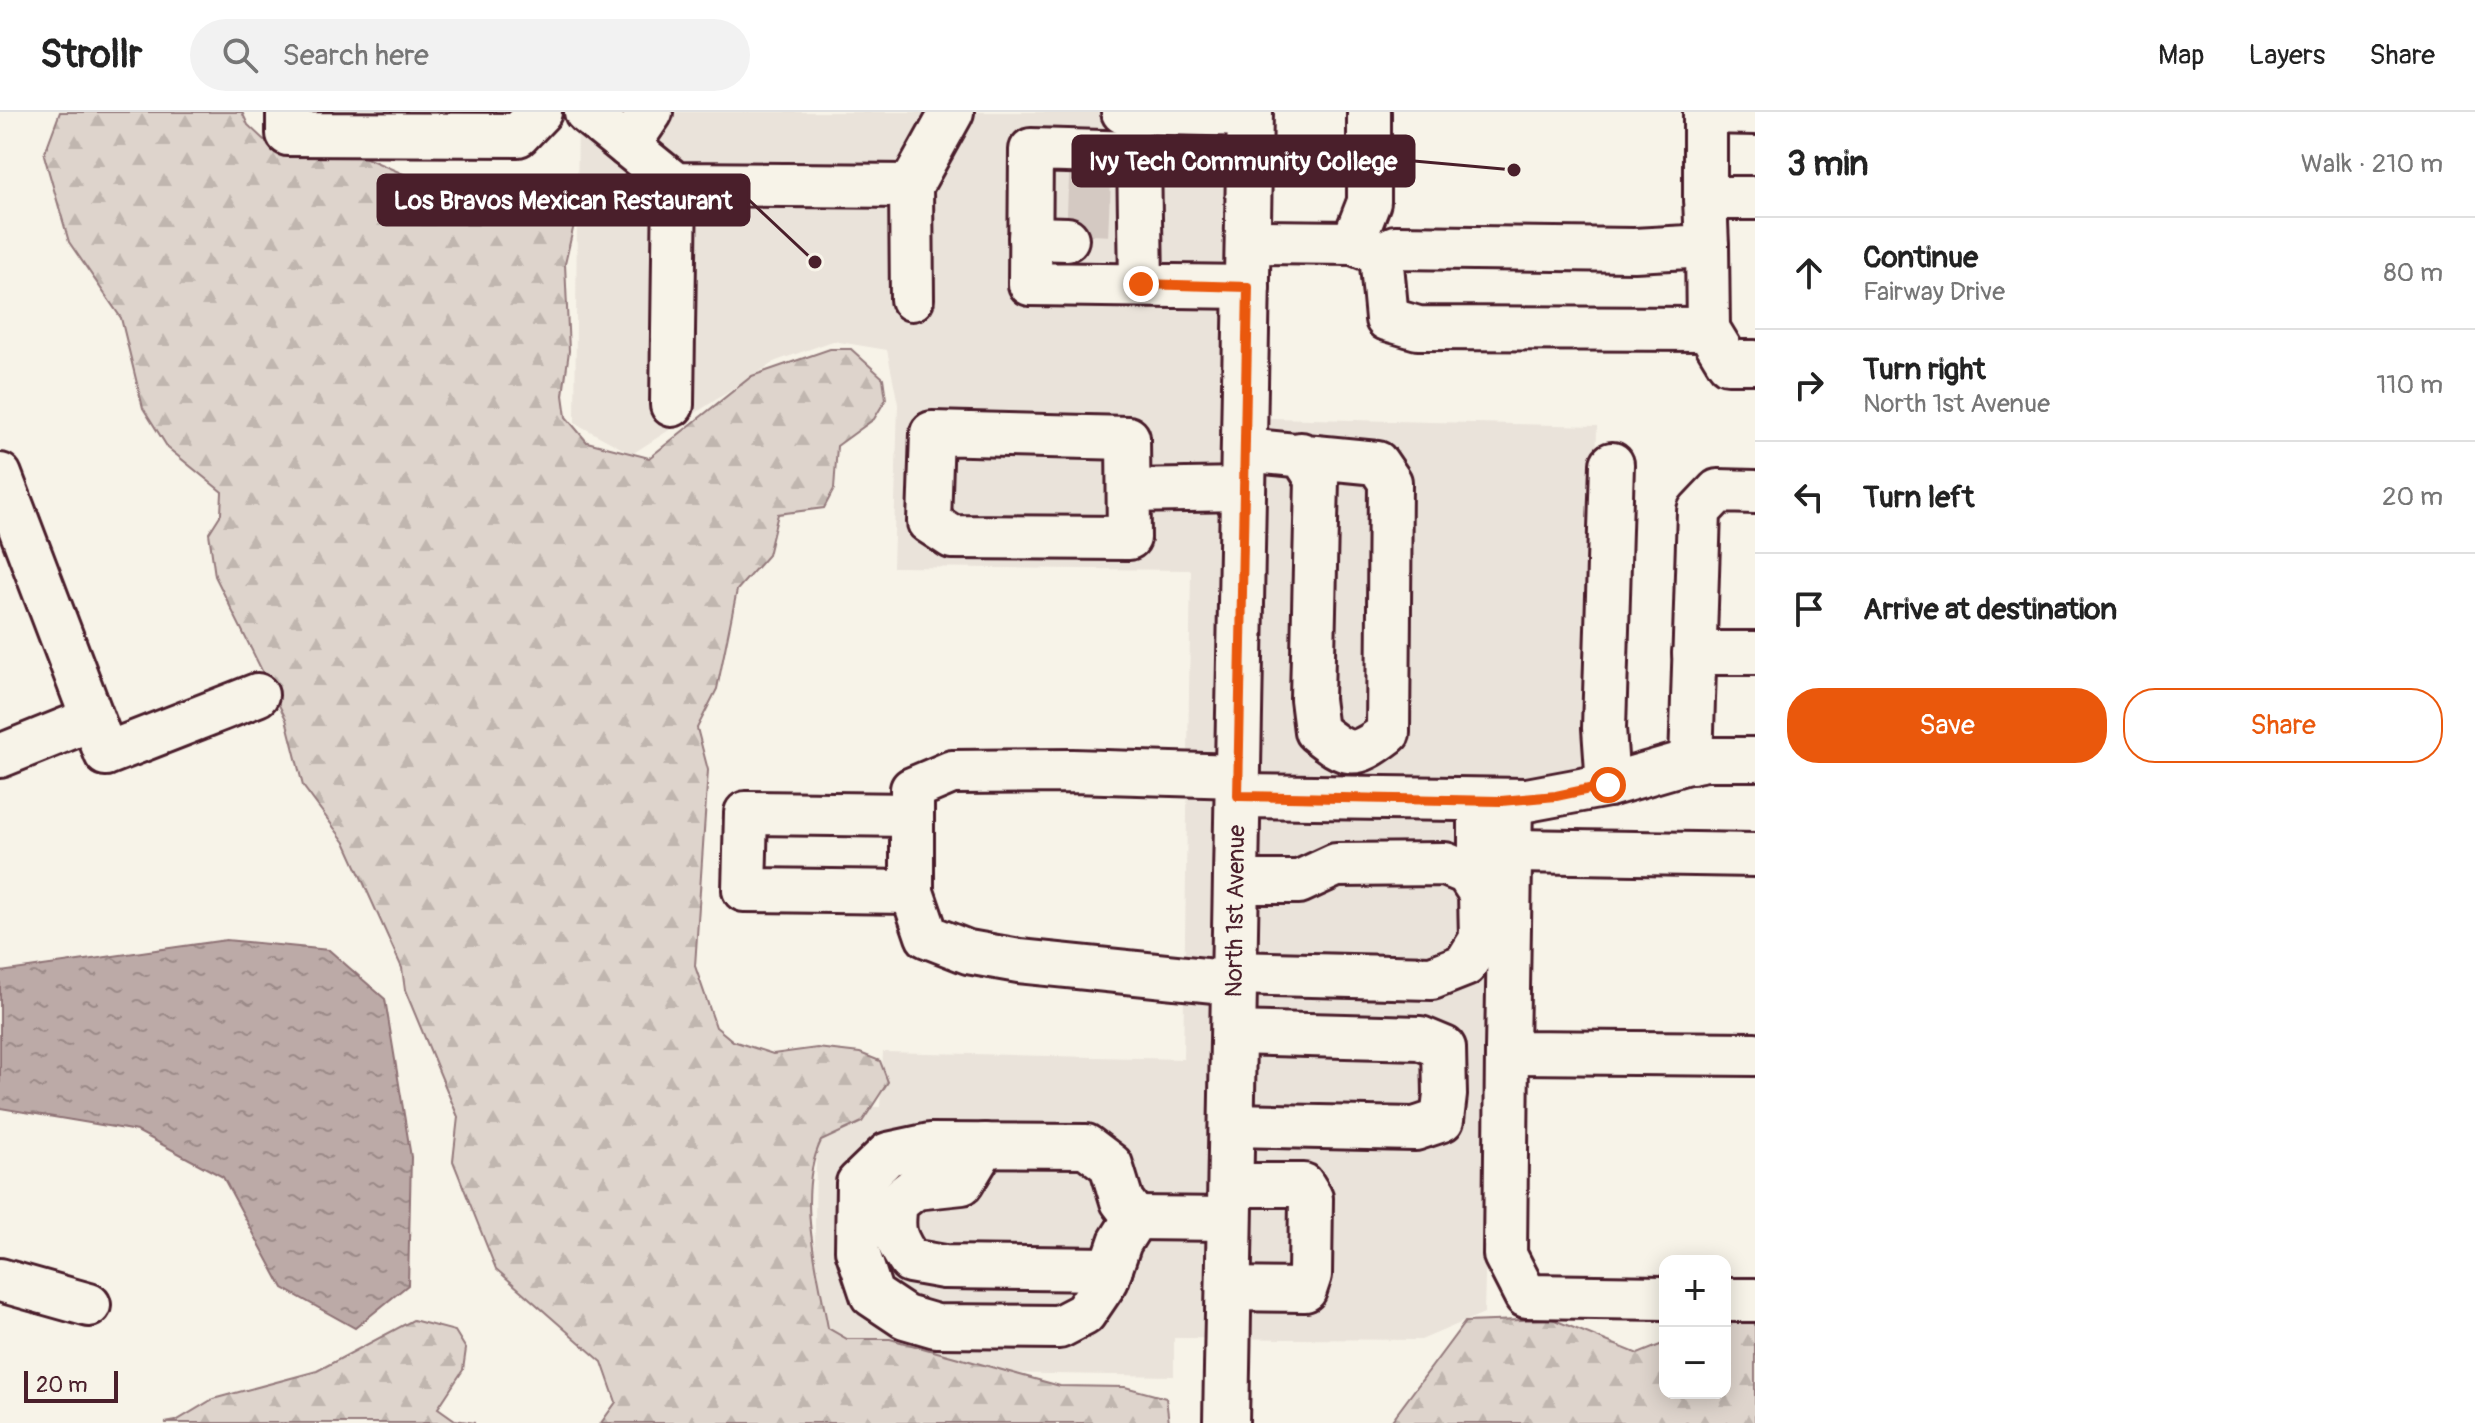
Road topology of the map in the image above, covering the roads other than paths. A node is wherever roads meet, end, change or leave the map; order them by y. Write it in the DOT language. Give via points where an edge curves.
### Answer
graph roads {
  1 [pos="288,112"];
  2 [pos="540,112"];
  3 [pos="586,112"];
  4 [pos="651,112"];
  5 [pos="952,112"];
  6 [pos="1123,112"];
  7 [pos="1137,112"];
  8 [pos="1369,112"];
  9 [pos="1705,112"];
  10 [pos="1755,113"];
  11 [pos="1250,114"];
  12 [pos="628,146"];
  13 [pos="675,184"];
  14 [pos="911,186"];
  15 [pos="1705,198"];
  16 [pos="1755,198"];
  17 [pos="1249,242"];
  18 [pos="1707,246"];
  19 [pos="1367,248"];
  20 [pos="1141,284"];
  21 [pos="1248,287"];
  22 [pos="912,299"];
  23 [pos="1708,329"];
  24 [pos="1755,362"];
  25 [pos="672,405"];
  26 [pos="1301,454"];
  27 [pos="1612,464"];
  28 [pos="1245,469"];
  29 [pos="0,475"];
  30 [pos="1129,491"];
  31 [pos="1755,492"];
  32 [pos="1694,653"];
  33 [pos="1755,653"];
  34 [pos="257,695"];
  35 [pos="92,719"];
  36 [pos="0,756"];
  37 [pos="1755,759"];
  38 [pos="1691,762"];
  39 [pos="1608,785"];
  40 [pos="1238,786"];
  41 [pos="1496,801"];
  42 [pos="912,815"];
  43 [pos="1511,851"];
  44 [pos="1755,855"];
  45 [pos="1236,882"];
  46 [pos="912,892"];
  47 [pos="1480,893"];
  48 [pos="1234,978"];
  49 [pos="1233,1033"];
  50 [pos="1507,1052"];
  51 [pos="1755,1054"];
  52 [pos="1231,1125"];
  53 [pos="985,1145"];
  54 [pos="1230,1202"];
  55 [pos="1135,1218"];
  56 [pos="1111,1269"];
  57 [pos="0,1280"];
  58 [pos="1228,1289"];
  59 [pos="1659,1298"];
  60 [pos="1731,1300"];
  61 [pos="1755,1300"];
  62 [pos="89,1305"];
  63 [pos="1226,1423"];
  1 -- 2 [label="street" via="288,134 487,135 518,135"];
  3 -- 12 [label="street"];
  4 -- 12 [label="street"];
  5 -- 14 [label="street"];
  6 -- 7 [label="street"];
  7 -- 11 [label="street"];
  8 -- 19 [label="street"];
  9 -- 10 [label="street"];
  9 -- 15 [label="street"];
  11 -- 17 [label="main road, North 1st Avenue"];
  12 -- 13 [label="street"];
  13 -- 14 [label="street"];
  13 -- 25 [label="street"];
  14 -- 22 [label="street"];
  15 -- 16 [label="street"];
  15 -- 18 [label="street"];
  17 -- 19 [label="street"];
  17 -- 21 [label="main road, North 1st Avenue"];
  18 -- 19 [label="street"];
  18 -- 23 [label="street"];
  19 -- 23 [label="street" via="1387,319 1418,328"];
  20 -- 20 [label="street" via="1030,284 1049,210 1031,150 1139,153 1129,212"];
  20 -- 21 [label="street"];
  21 -- 28 [label="main road, North 1st Avenue"];
  23 -- 24 [label="street" via="1728,362"];
  26 -- 26 [label="street" via="1317,479 1312,699 1316,731 1340,751 1365,751 1388,733 1390,482 1377,463"];
  26 -- 28 [label="street"];
  27 -- 39 [label="street" via="1604,728"];
  28 -- 30 [label="street"];
  28 -- 40 [label="main road, North 1st Avenue"];
  29 -- 35 [label="street"];
  30 -- 30 [label="street" via="1128,438 932,433 929,522 952,537 1129,538"];
  31 -- 32 [label="street" via="1718,491 1699,511"];
  32 -- 33 [label="street"];
  32 -- 38 [label="street"];
  34 -- 35 [label="street" via="106,754"];
  35 -- 36 [label="street"];
  37 -- 38 [label="street"];
  38 -- 39 [label="street"];
  39 -- 41 [label="street"];
  40 -- 41 [label="street"];
  40 -- 42 [label="street" via="1072,771 952,772 912,789"];
  40 -- 45 [label="main road, North 1st Avenue"];
  41 -- 43 [label="street"];
  41 -- 47 [label="street"];
  42 -- 46 [label="street"];
  42 -- 46 [label="street" via="746,813 744,890"];
  43 -- 44 [label="street"];
  43 -- 50 [label="street"];
  45 -- 47 [label="street" via="1299,882 1336,865 1445,864 1467,873"];
  45 -- 48 [label="main road, North 1st Avenue"];
  46 -- 48 [label="street" via="927,936 968,952 1136,974"];
  47 -- 48 [label="street" via="1481,939 1465,965 1432,978"];
  48 -- 49 [label="main road, North 1st Avenue"];
  49 -- 52 [label="main road, North 1st Avenue"];
  49 -- 52 [label="street" via="1420,1038 1444,1048 1445,1095 1442,1120 1415,1129"];
  50 -- 51 [label="street"];
  50 -- 59 [label="street" via="1505,1255 1526,1296"];
  52 -- 54 [label="main road, North 1st Avenue"];
  53 -- 55 [label="street" via="1086,1146 1111,1165 1122,1201"];
  53 -- 56 [label="street" via="962,1183 915,1188 896,1203 892,1226 910,1261 944,1267"];
  53 -- 56 [label="street" via="930,1145 888,1154 858,1183 857,1250 872,1295 905,1317 936,1326 1059,1327 1084,1314"];
  54 -- 55 [label="street"];
  54 -- 58 [label="main road, North 1st Avenue"];
  54 -- 58 [label="street" via="1303,1185 1311,1198 1310,1275 1305,1290"];
  55 -- 56 [label="street"];
  57 -- 62 [label="street"];
  58 -- 63 [label="main road, North 1st Avenue"];
  60 -- 61 [label="street"];
}
